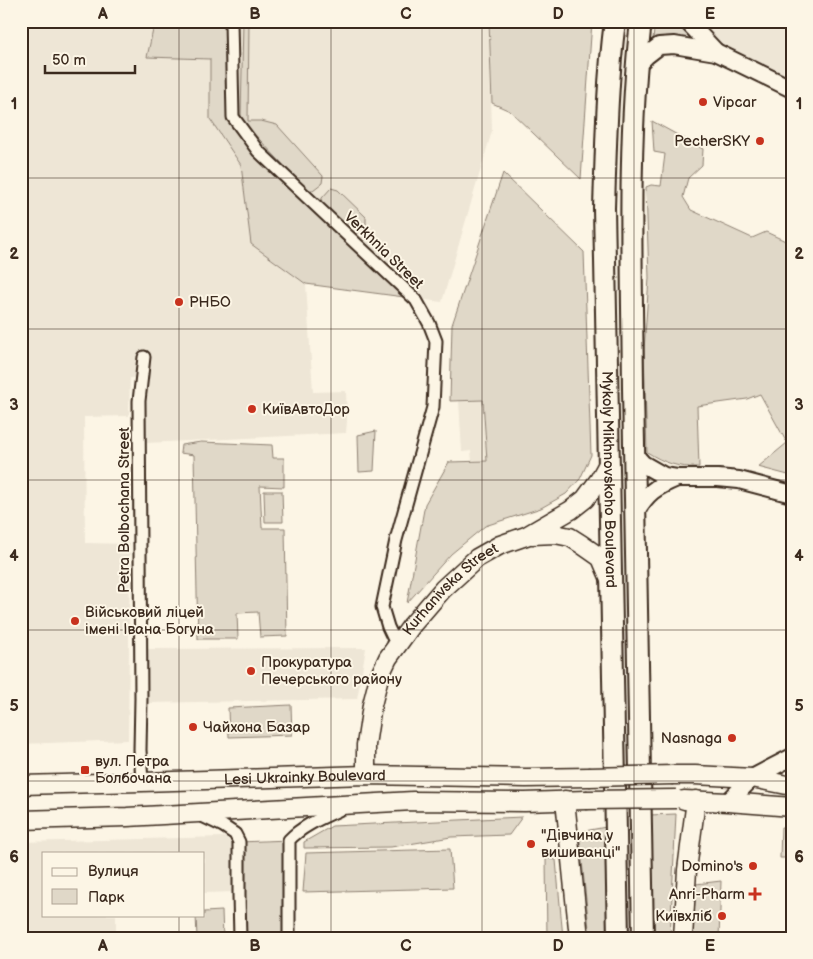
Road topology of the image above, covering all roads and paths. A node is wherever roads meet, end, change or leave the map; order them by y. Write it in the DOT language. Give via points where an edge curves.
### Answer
graph roads {
  1 [pos="231,21"];
  2 [pos="615,21"];
  3 [pos="641,21"];
  4 [pos="688,21"];
  5 [pos="716,52"];
  6 [pos="636,66"];
  7 [pos="792,89"];
  8 [pos="144,357"];
  9 [pos="634,454"];
  10 [pos="609,462"];
  11 [pos="677,478"];
  12 [pos="792,494"];
  13 [pos="635,513"];
  14 [pos="526,536"];
  15 [pos="611,581"];
  16 [pos="396,646"];
  17 [pos="792,757"];
  18 [pos="366,776"];
  19 [pos="526,778"];
  20 [pos="752,778"];
  21 [pos="142,782"];
  22 [pos="21,784"];
  23 [pos="792,786"];
  24 [pos="565,800"];
  25 [pos="696,800"];
  26 [pos="525,802"];
  27 [pos="728,802"];
  28 [pos="351,804"];
  29 [pos="792,808"];
  30 [pos="196,813"];
  31 [pos="21,820"];
  32 [pos="240,938"];
  33 [pos="289,938"];
  34 [pos="579,938"];
  35 [pos="618,938"];
  36 [pos="643,938"];
  37 [pos="683,938"];
  1 -- 16 [label="street, Verkhnia Street" via="233,118 258,151 416,300 436,341 433,407 396,540 382,607"];
  2 -- 10 [label="highway, Mykoly Mikhnovskoho Boulevard" via="609,73 604,208"];
  3 -- 6 [label="highway, Mykoly Mikhnovskoho Boulevard"];
  4 -- 5 [label="street"];
  5 -- 6 [label="street" via="674,45 659,46"];
  5 -- 7 [label="street"];
  6 -- 9 [label="highway, Mykoly Mikhnovskoho Boulevard" via="632,134"];
  8 -- 21 [label="street, Petra Bolbochana Street" via="138,401"];
  9 -- 11 [label="street" via="653,470"];
  9 -- 13 [label="highway, Mykoly Mikhnovskoho Boulevard"];
  10 -- 14 [label="main road, Kurhanivska Street" via="585,499"];
  10 -- 15 [label="highway, Mykoly Mikhnovskoho Boulevard"];
  11 -- 12 [label="street" via="739,480"];
  11 -- 13 [label="street" via="651,492"];
  13 -- 36 [label="highway, Mykoly Mikhnovskoho Boulevard"];
  14 -- 15 [label="main road, Kurhanivska Street" via="555,534 570,537 601,558"];
  14 -- 16 [label="main road, Kurhanivska Street" via="500,545 458,574"];
  15 -- 35 [label="highway, Mykoly Mikhnovskoho Boulevard"];
  16 -- 18 [label="main road, Kurhanivska Street" via="379,677 372,705 366,745"];
  17 -- 20 [label="street"];
  18 -- 19 [label="main road, Lesi Ukrainky Boulevard"];
  18 -- 21 [label="main road, Lesi Ukrainky Boulevard"];
  19 -- 20 [label="main road, Lesi Ukrainky Boulevard, bridge" via="695,775"];
  19 -- 26 [label="main road" via="531,786"];
  20 -- 23 [label="main road, Lesi Ukrainky Boulevard"];
  20 -- 27 [label="street"];
  21 -- 22 [label="main road, Lesi Ukrainky Boulevard"];
  24 -- 25 [label="main road, Lesi Ukrainky Boulevard, bridge"];
  24 -- 26 [label="main road, Lesi Ukrainky Boulevard"];
  24 -- 34 [label="main road"];
  25 -- 27 [label="main road, Lesi Ukrainky Boulevard"];
  25 -- 37 [label="main road"];
  26 -- 28 [label="main road, Lesi Ukrainky Boulevard"];
  27 -- 29 [label="main road, Lesi Ukrainky Boulevard"];
  28 -- 30 [label="main road, Lesi Ukrainky Boulevard"];
  28 -- 33 [label="street" via="303,828 289,840"];
  30 -- 31 [label="main road, Lesi Ukrainky Boulevard"];
  30 -- 32 [label="street" via="235,834 239,842"];
}
